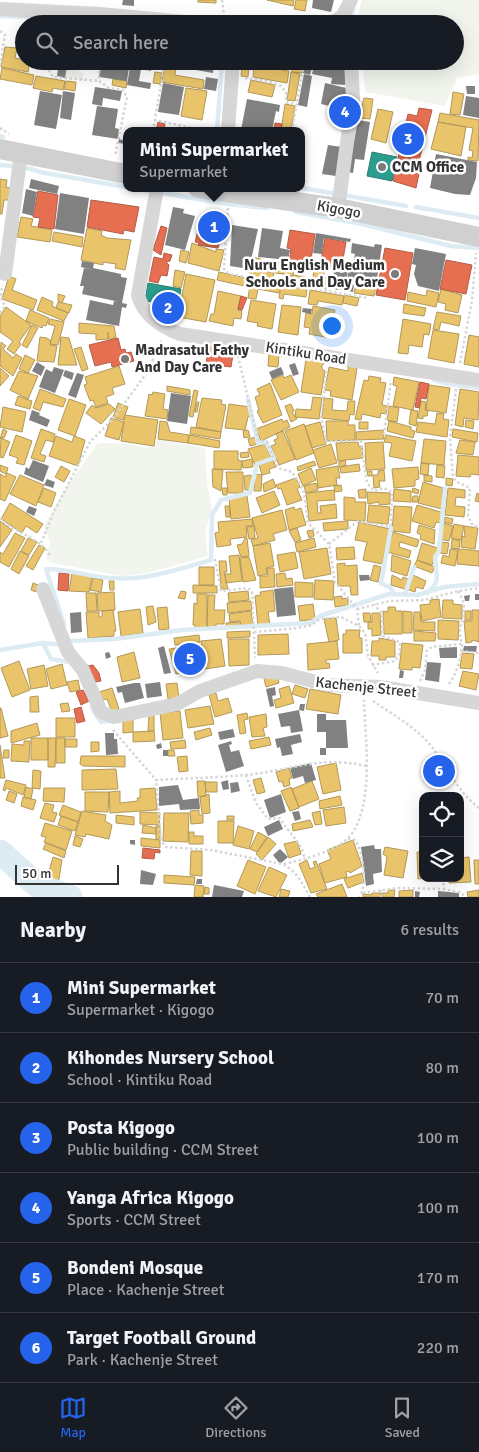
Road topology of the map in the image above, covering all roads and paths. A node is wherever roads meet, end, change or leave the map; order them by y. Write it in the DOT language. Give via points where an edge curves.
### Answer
graph roads {
  1 [pos="222,0"];
  2 [pos="351,0"];
  3 [pos="0,9"];
  4 [pos="111,15"];
  5 [pos="224,15"];
  6 [pos="345,15"];
  7 [pos="0,31"];
  8 [pos="0,66"];
  9 [pos="49,70"];
  10 [pos="99,70"];
  11 [pos="163,70"];
  12 [pos="232,70"];
  13 [pos="237,70"];
  14 [pos="303,70"];
  15 [pos="351,70"];
  16 [pos="99,81"];
  17 [pos="297,105"];
  18 [pos="154,120"];
  19 [pos="153,127"];
  20 [pos="188,127"];
  21 [pos="228,127"];
  22 [pos="293,127"];
  23 [pos="0,149"];
  24 [pos="20,153"];
  25 [pos="118,173"];
  26 [pos="156,192"];
  27 [pos="223,192"];
  28 [pos="338,208"];
  29 [pos="478,236"];
  30 [pos="5,274"];
  31 [pos="368,298"];
  32 [pos="0,313"];
  33 [pos="165,328"];
  34 [pos="235,342"];
  35 [pos="330,357"];
  36 [pos="393,366"];
  37 [pos="458,377"];
  38 [pos="479,380"];
  39 [pos="384,435"];
  40 [pos="0,518"];
  41 [pos="479,527"];
  42 [pos="41,543"];
  43 [pos="329,544"];
  44 [pos="50,556"];
  45 [pos="215,559"];
  46 [pos="479,588"];
  47 [pos="43,589"];
  48 [pos="458,591"];
  49 [pos="374,604"];
  50 [pos="357,609"];
  51 [pos="359,626"];
  52 [pos="254,632"];
  53 [pos="462,644"];
  54 [pos="460,651"];
  55 [pos="479,653"];
  56 [pos="372,665"];
  57 [pos="257,671"];
  58 [pos="428,684"];
  59 [pos="381,687"];
  60 [pos="443,687"];
  61 [pos="479,703"];
  62 [pos="102,714"];
  63 [pos="366,766"];
  64 [pos="246,775"];
  65 [pos="156,780"];
  66 [pos="479,808"];
  67 [pos="342,841"];
  68 [pos="305,860"];
  69 [pos="282,864"];
  70 [pos="443,882"];
  71 [pos="444,889"];
  72 [pos="381,890"];
  73 [pos="363,893"];
  74 [pos="310,897"];
  75 [pos="359,897"];
  76 [pos="381,897"];
  77 [pos="464,897"];
  1 -- 5 [label="path"];
  2 -- 6 [label="street"];
  3 -- 4 [label="street"];
  7 -- 8 [label="path" via="5,35"];
  9 -- 16 [label="path" via="53,77"];
  10 -- 16 [label="path"];
  11 -- 18 [label="path"];
  12 -- 21 [label="street"];
  13 -- 17 [label="path" via="281,86 286,92 286,102"];
  14 -- 17 [label="path"];
  15 -- 28 [label="street" via="353,99"];
  16 -- 25 [label="path" via="109,88 123,90 127,96"];
  17 -- 22 [label="path"];
  18 -- 19 [label="path"];
  18 -- 20 [label="path"];
  23 -- 24 [label="main road"];
  24 -- 25 [label="main road"];
  24 -- 30 [label="street"];
  26 -- 33 [label="street, Kintiku Road" via="138,295 150,316"];
  27 -- 28 [label="main road, Kigogo"];
  27 -- 31 [label="path" via="226,272"];
  28 -- 29 [label="main road, Kigogo"];
  29 -- 37 [label="path" via="472,301"];
  30 -- 32 [label="path" via="1,293 5,306"];
  33 -- 34 [label="street, Kintiku Road" via="180,334"];
  33 -- 42 [label="path" via="148,371 112,420 90,442"];
  34 -- 35 [label="street, Kintiku Road"];
  34 -- 43 [label="path" via="258,440 267,442 278,468 294,474 304,492 308,523"];
  35 -- 36 [label="street, Kintiku Road"];
  35 -- 43 [label="path" via="321,416 326,441 361,441 367,483 374,491 384,488 392,492 392,508 389,527 358,521"];
  36 -- 37 [label="street, Kintiku Road"];
  36 -- 39 [label="path"];
  37 -- 38 [label="street, Kintiku Road"];
  37 -- 41 [label="path" via="450,438 453,477 472,491 468,516 474,526"];
  40 -- 42 [label="path" via="20,534"];
  42 -- 44 [label="path"];
  43 -- 50 [label="path" via="335,582"];
  45 -- 52 [label="path" via="221,591 248,588 252,592"];
  46 -- 48 [label="path"];
  47 -- 62 [label="street" via="64,645 83,670"];
  48 -- 49 [label="path" via="424,600"];
  48 -- 53 [label="path" via="464,603"];
  49 -- 50 [label="path"];
  49 -- 56 [label="path" via="382,614 383,636 400,642 400,653 395,661"];
  50 -- 51 [label="path"];
  51 -- 52 [label="path" via="341,617 329,617 298,628"];
  51 -- 56 [label="path" via="365,633"];
  52 -- 57 [label="path"];
  53 -- 54 [label="path"];
  53 -- 58 [label="path" via="427,650 420,682"];
  54 -- 55 [label="path"];
  54 -- 60 [label="path" via="460,663 451,682"];
  56 -- 59 [label="path" via="380,676"];
  57 -- 59 [label="street, Kachenje Street" via="282,673 328,685"];
  57 -- 62 [label="street, Kachenje Street" via="200,691 177,704 114,717"];
  59 -- 61 [label="street, Kachenje Street"];
  62 -- 65 [label="path" via="106,723"];
  63 -- 64 [label="path" via="315,762"];
  63 -- 66 [label="path" via="364,695 412,728 430,745 453,782"];
  63 -- 67 [label="path" via="361,814 349,837"];
  64 -- 65 [label="path"];
  64 -- 68 [label="path" via="256,803 268,819 280,818 298,840"];
  65 -- 69 [label="path" via="161,841 166,847 211,850"];
  67 -- 68 [label="path"];
  67 -- 73 [label="path" via="352,838 358,843 365,885"];
  68 -- 69 [label="path"];
  69 -- 74 [label="path" via="297,874"];
  70 -- 71 [label="path"];
  71 -- 72 [label="path"];
  71 -- 77 [label="path" via="462,893"];
  72 -- 73 [label="path"];
  72 -- 76 [label="path"];
  73 -- 75 [label="path"];
}
